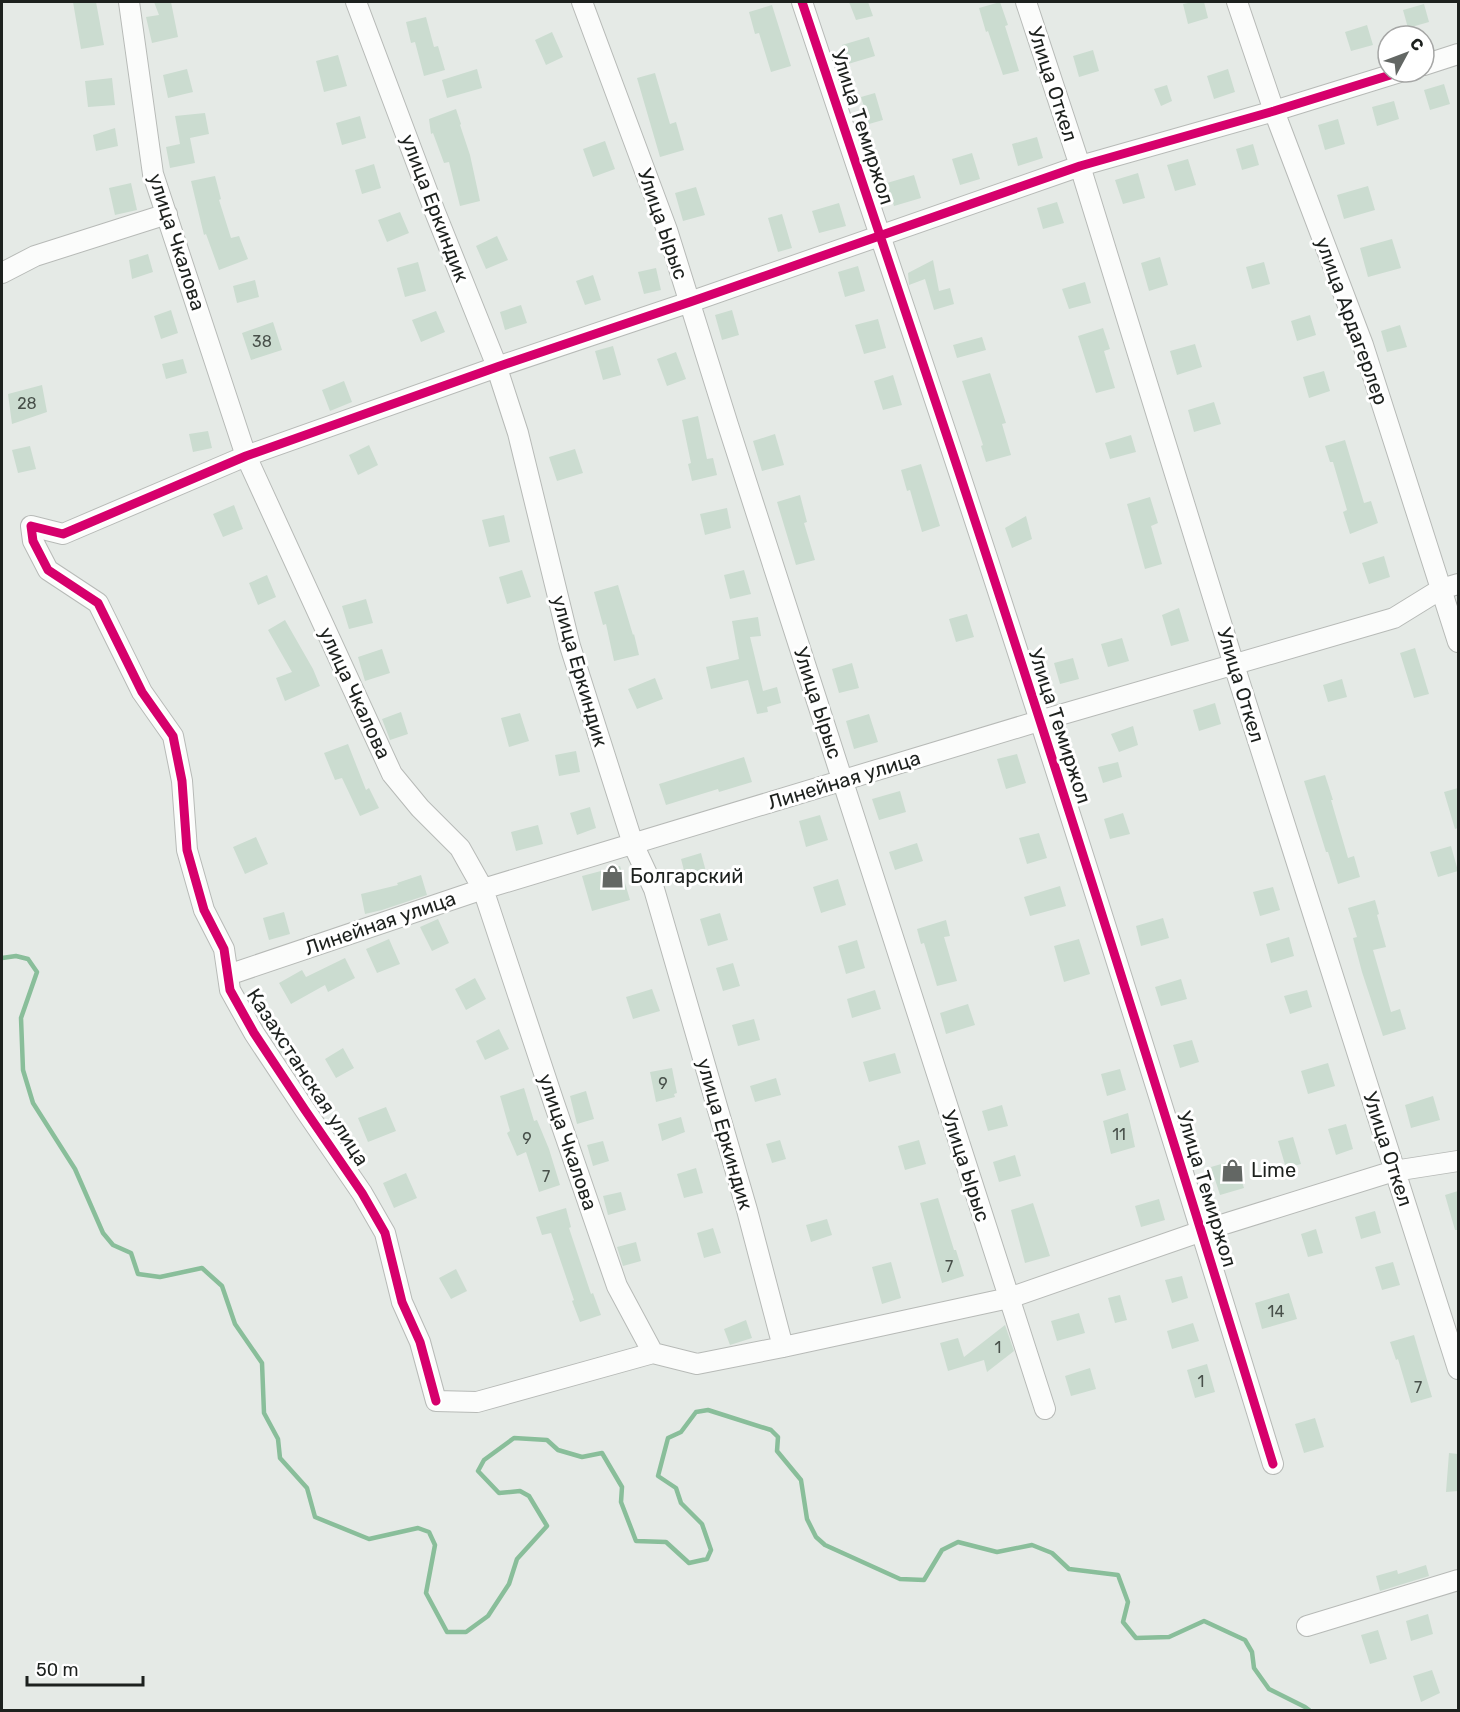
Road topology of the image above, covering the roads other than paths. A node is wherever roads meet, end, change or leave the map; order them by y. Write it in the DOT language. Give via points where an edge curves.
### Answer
graph roads {
  1 [pos="129,2"];
  2 [pos="356,2"];
  3 [pos="582,2"];
  4 [pos="802,2"];
  5 [pos="1026,2"];
  6 [pos="1237,2"];
  7 [pos="1458,54"];
  8 [pos="1436,60"];
  9 [pos="1376,79"];
  10 [pos="1274,111"];
  11 [pos="1080,166"];
  12 [pos="167,214"];
  13 [pos="880,236"];
  14 [pos="2,273"];
  15 [pos="690,302"];
  16 [pos="497,367"];
  17 [pos="246,456"];
  18 [pos="1450,586"];
  19 [pos="1458,642"];
  20 [pos="1234,665"];
  21 [pos="1039,720"];
  22 [pos="843,781"];
  23 [pos="633,844"];
  24 [pos="483,889"];
  25 [pos="228,975"];
  26 [pos="1458,1161"];
  27 [pos="1394,1171"];
  28 [pos="1202,1231"];
  29 [pos="1009,1298"];
  30 [pos="783,1347"];
  31 [pos="653,1353"];
  32 [pos="1458,1369"];
  33 [pos="1045,1409"];
  34 [pos="1273,1464"];
  35 [pos="1458,1580"];
  36 [pos="1306,1626"];
  1 -- 12 [label="street, улица Чкалова" via="153,174"];
  2 -- 16 [label="street, улица Еркиндик"];
  3 -- 15 [label="street, Улица Ырыс" via="668,230"];
  4 -- 13 [label="street, Улица Темиржол"];
  5 -- 11 [label="street, Улица Откел"];
  6 -- 10 [label="street, улица Ардагерлер"];
  7 -- 8 [label="street"];
  9 -- 10 [label="street"];
  10 -- 11 [label="street"];
  10 -- 18 [label="street, улица Ардагерлер"];
  11 -- 13 [label="street"];
  11 -- 20 [label="street, Улица Откел"];
  12 -- 14 [label="street" via="35,256"];
  12 -- 17 [label="street, улица Чкалова"];
  13 -- 15 [label="street"];
  13 -- 21 [label="street, Улица Темиржол"];
  15 -- 16 [label="street"];
  15 -- 22 [label="street, Улица Ырыс"];
  16 -- 17 [label="street"];
  16 -- 23 [label="street, улица Еркиндик" via="518,433 570,646"];
  17 -- 24 [label="street, улица Чкалова" via="392,774 460,848"];
  17 -- 25 [label="street, Казахстанская улица" via="63,534 32,526 33,541 48,570 98,603 142,692 172,736 182,781 187,850 204,910 224,950"];
  18 -- 19 [label="street, улица Ардагерлер"];
  18 -- 20 [label="street, Линейная улица" via="1394,618"];
  20 -- 21 [label="street, Линейная улица"];
  20 -- 27 [label="street, Улица Откел"];
  21 -- 22 [label="street, Линейная улица"];
  21 -- 28 [label="street, Улица Темиржол"];
  22 -- 23 [label="street, Линейная улица"];
  22 -- 29 [label="street, Улица Ырыс"];
  23 -- 24 [label="street, Линейная улица"];
  23 -- 30 [label="street, улица Еркиндик" via="654,890"];
  24 -- 25 [label="street, Линейная улица"];
  24 -- 31 [label="street, улица Чкалова" via="617,1286"];
  25 -- 31 [label="street, Казахстанская улица" via="230,990 254,1033 385,1233 402,1302 420,1342 436,1401 477,1402"];
  26 -- 27 [label="street"];
  27 -- 28 [label="street"];
  27 -- 32 [label="street, Улица Откел"];
  28 -- 29 [label="street"];
  28 -- 34 [label="street, Улица Темиржол"];
  29 -- 30 [label="street"];
  29 -- 33 [label="street, Улица Ырыс"];
  30 -- 31 [label="street" via="697,1364"];
  35 -- 36 [label="street"];
}
